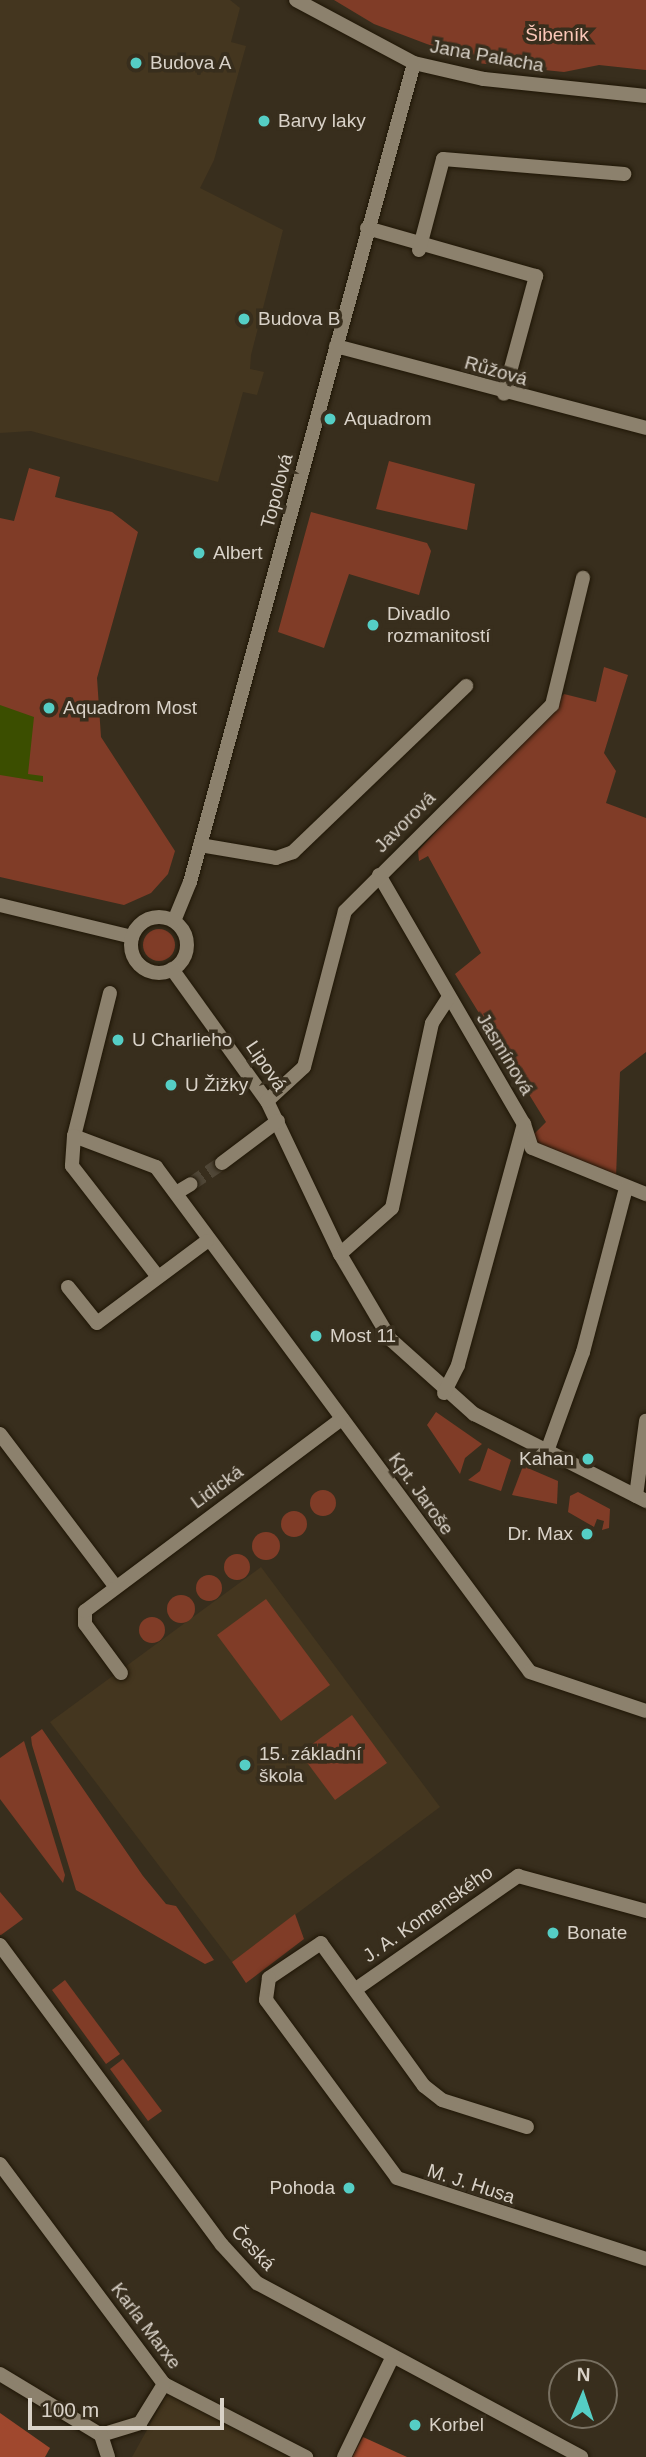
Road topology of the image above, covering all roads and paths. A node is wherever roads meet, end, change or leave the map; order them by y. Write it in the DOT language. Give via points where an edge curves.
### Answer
graph roads {
  1 [pos="296,0"];
  2 [pos="414,63"];
  3 [pos="646,96"];
  4 [pos="624,174"];
  5 [pos="367,228"];
  6 [pos="419,246"];
  7 [pos="336,346"];
  8 [pos="504,394"];
  9 [pos="643,428"];
  10 [pos="583,578"];
  11 [pos="466,686"];
  12 [pos="200,845"];
  13 [pos="379,875"];
  14 [pos="0,905"];
  15 [pos="174,921"];
  16 [pos="132,937"];
  17 [pos="172,969"];
  18 [pos="110,993"];
  19 [pos="448,998"];
  20 [pos="267,1101"];
  21 [pos="278,1121"];
  22 [pos="524,1124"];
  23 [pos="74,1136"];
  24 [pos="222,1163"];
  25 [pos="191,1184"];
  26 [pos="626,1188"];
  27 [pos="176,1193"];
  28 [pos="646,1194"];
  29 [pos="207,1241"];
  30 [pos="341,1254"];
  31 [pos="158,1277"];
  32 [pos="68,1287"];
  33 [pos="443,1393"];
  34 [pos="342,1419"];
  35 [pos="646,1422"];
  36 [pos="0,1434"];
  37 [pos="546,1454"];
  38 [pos="641,1499"];
  39 [pos="115,1586"];
  40 [pos="121,1673"];
  41 [pos="646,1711"];
  42 [pos="646,1911"];
  43 [pos="0,1945"];
  44 [pos="269,1978"];
  45 [pos="356,1989"];
  46 [pos="527,2127"];
  47 [pos="0,2164"];
  48 [pos="646,2259"];
  49 [pos="393,2356"];
  50 [pos="0,2374"];
  51 [pos="164,2384"];
  52 [pos="101,2435"];
  53 [pos="107,2457"];
  54 [pos="306,2457"];
  55 [pos="344,2457"];
  56 [pos="581,2457"];
  1 -- 2 [label="street, Jana Palacha"];
  2 -- 3 [label="street, Jana Palacha" via="484,79"];
  2 -- 5 [label="street, Topolová"];
  4 -- 6 [label="street" via="443,159"];
  5 -- 6 [label="street"];
  5 -- 7 [label="street, Topolová"];
  6 -- 8 [label="street" via="536,276"];
  7 -- 8 [label="street, Růžová"];
  7 -- 12 [label="street, Topolová"];
  8 -- 9 [label="street, Růžová"];
  10 -- 13 [label="street, Javorová" via="552,705"];
  11 -- 12 [label="street" via="293,852 275,858"];
  12 -- 15 [label="street, Topolová"];
  13 -- 19 [label="street, Jasmínová"];
  13 -- 20 [label="street, Javorová" via="345,911 304,1067"];
  14 -- 16 [label="street"];
  15 -- 16 [label="street" via="146,920"];
  15 -- 17 [label="street" via="186,949"];
  16 -- 17 [label="street" via="141,967"];
  17 -- 20 [label="street, Lipová"];
  18 -- 23 [label="street"];
  19 -- 22 [label="street, Jasmínová"];
  19 -- 30 [label="street" via="432,1022 392,1208"];
  20 -- 21 [label="street, Lipová"];
  21 -- 24 [label="street"];
  21 -- 30 [label="street, Lipová"];
  22 -- 26 [label="street, Jasmínová" via="532,1148"];
  22 -- 33 [label="street" via="491,1229 458,1365"];
  23 -- 27 [label="street, Kpt. Jaroše" via="135,1154 156,1167"];
  23 -- 31 [label="street" via="72,1166"];
  25 -- 27 [label="street"];
  26 -- 28 [label="street, Jasmínová"];
  26 -- 37 [label="street" via="587,1333"];
  27 -- 29 [label="street, Kpt. Jaroše"];
  29 -- 31 [label="street"];
  29 -- 34 [label="street, Kpt. Jaroše"];
  30 -- 33 [label="street, Lipová" via="390,1339"];
  31 -- 32 [label="street" via="97,1323"];
  33 -- 37 [label="street, Lipová"];
  34 -- 39 [label="street, Lidická"];
  34 -- 41 [label="street, Kpt. Jaroše" via="530,1672"];
  35 -- 38 [label="street"];
  36 -- 39 [label="street"];
  37 -- 38 [label="street, Lipová"];
  39 -- 40 [label="street, Lidická" via="85,1611 85,1624"];
  42 -- 45 [label="street, J. A. Komenského" via="519,1876"];
  43 -- 49 [label="street, Česká" via="222,2245 263,2287"];
  44 -- 45 [label="street, J. A. Komenského" via="321,1943"];
  44 -- 48 [label="street, M. J. Husa" via="266,2000 397,2178"];
  45 -- 46 [label="street, J. A. Komenského" via="424,2086 442,2100"];
  47 -- 51 [label="street, Karla Marxe"];
  49 -- 55 [label="street"];
  49 -- 56 [label="street, Česká"];
  50 -- 52 [label="street"];
  51 -- 52 [label="street" via="140,2423"];
  51 -- 54 [label="street, Karla Marxe"];
  52 -- 53 [label="street"];
}
